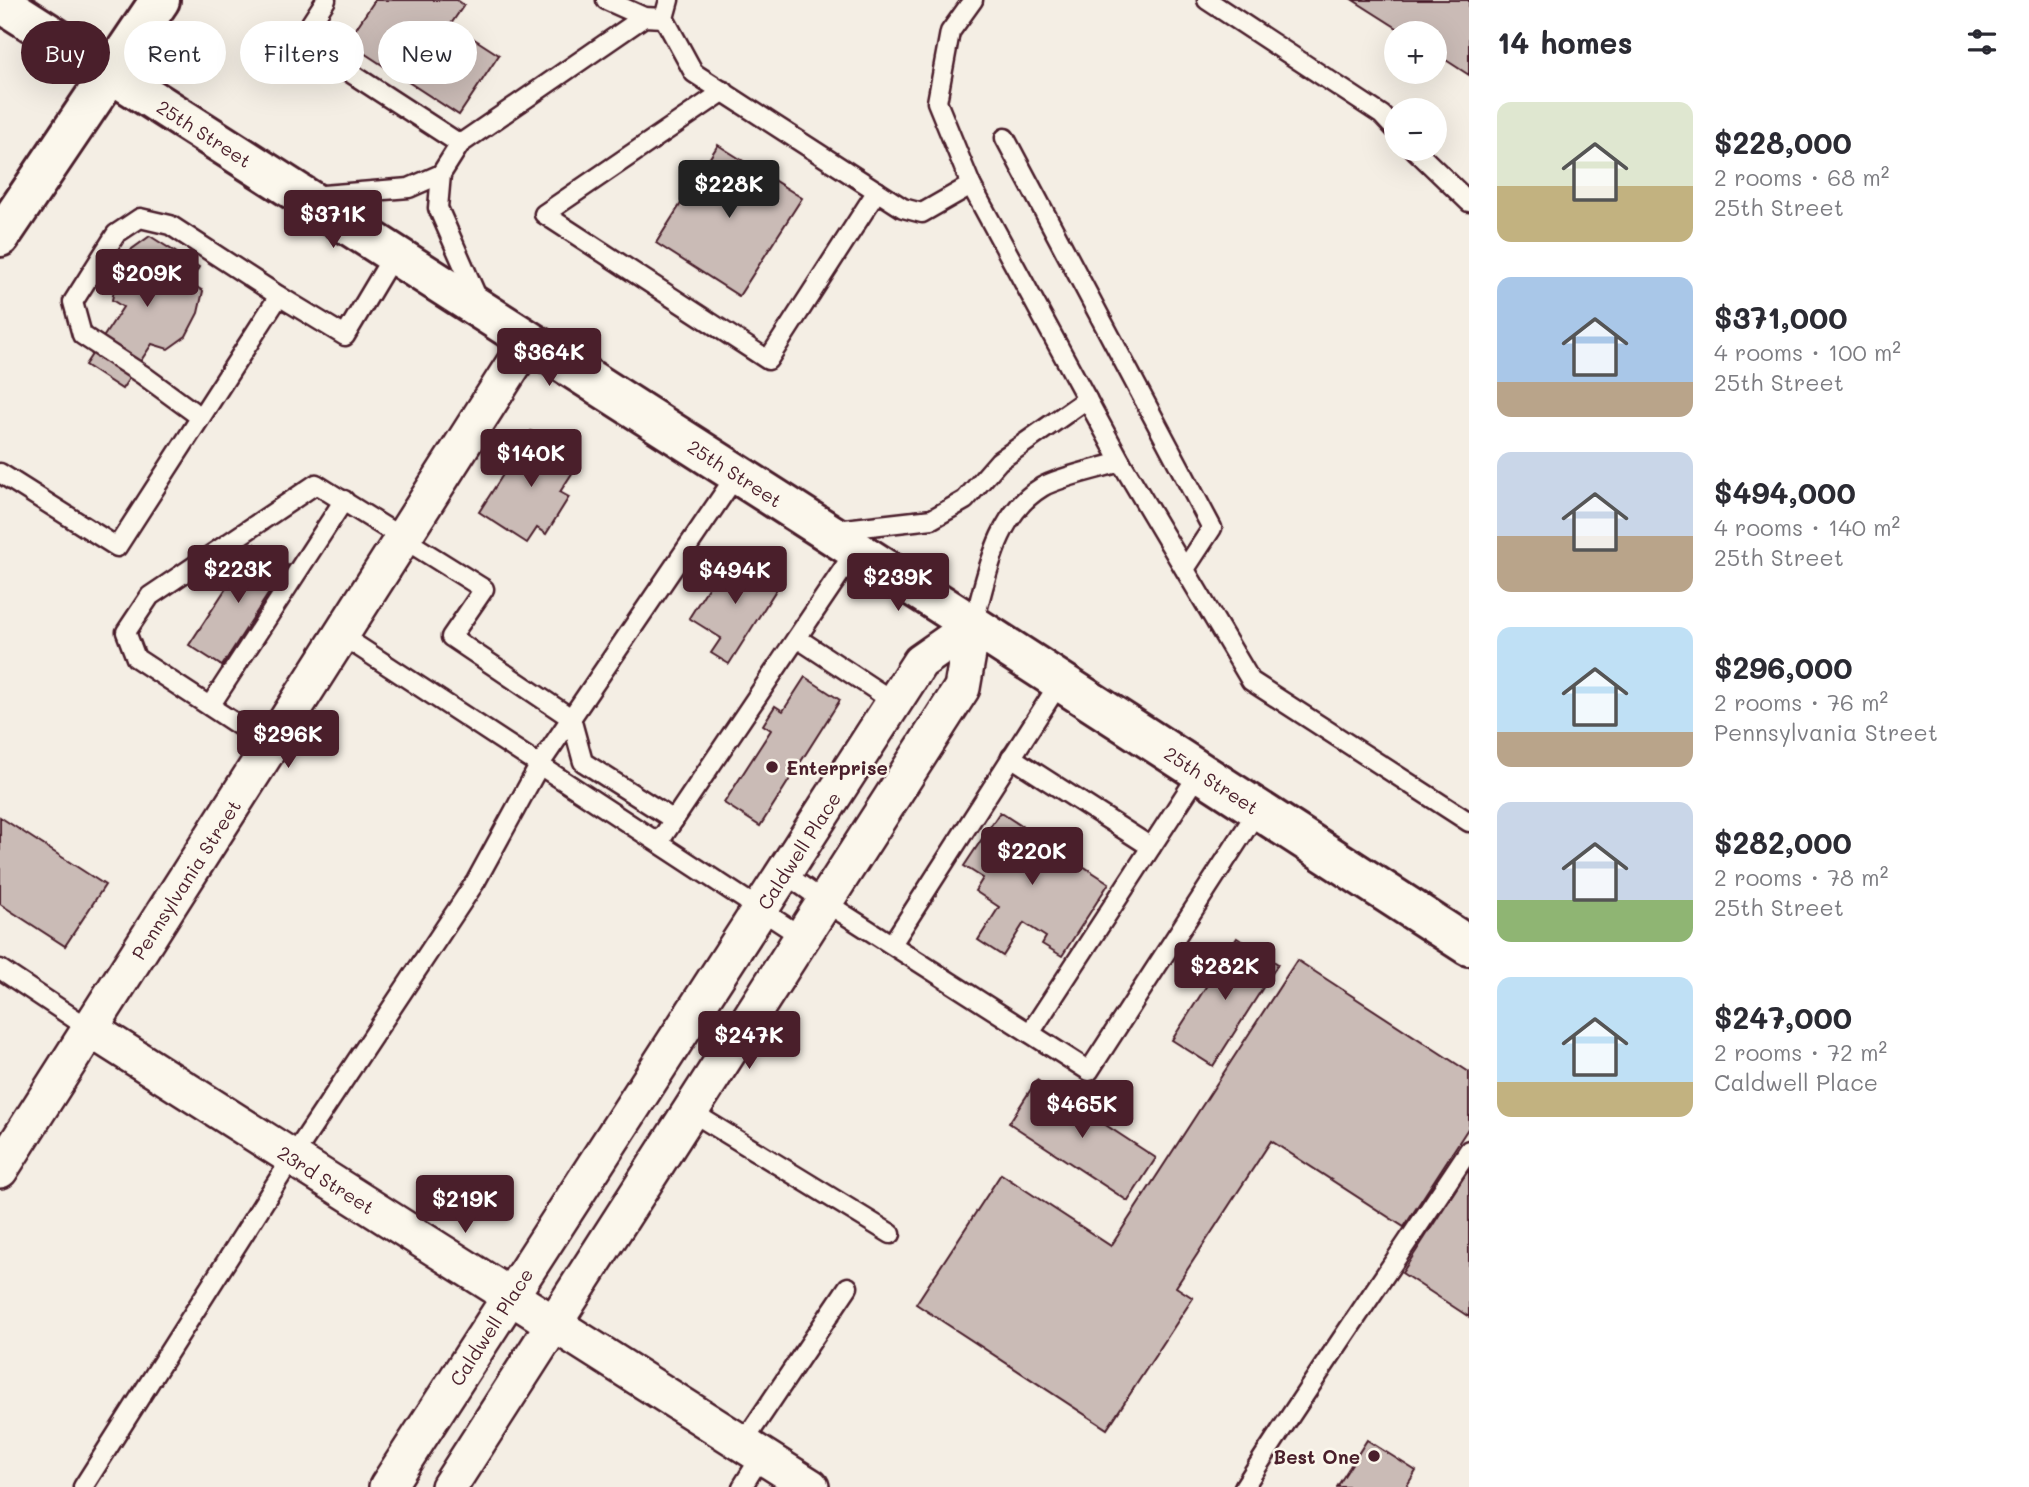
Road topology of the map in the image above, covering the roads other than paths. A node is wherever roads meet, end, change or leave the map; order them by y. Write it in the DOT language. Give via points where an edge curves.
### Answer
graph roads {
  1 [pos="160,0"];
  2 [pos="326,0"];
  3 [pos="606,0"];
  4 [pos="973,0"];
  5 [pos="1207,0"];
  6 [pos="0,2"];
  7 [pos="667,9"];
  8 [pos="644,17"];
  9 [pos="111,73"];
  10 [pos="724,91"];
  11 [pos="1384,117"];
  12 [pos="1005,138"];
  13 [pos="460,144"];
  14 [pos="1426,161"];
  15 [pos="441,174"];
  16 [pos="971,185"];
  17 [pos="877,191"];
  18 [pos="304,196"];
  19 [pos="1469,202"];
  20 [pos="0,237"];
  21 [pos="394,254"];
  22 [pos="279,296"];
  23 [pos="483,311"];
  24 [pos="529,340"];
  25 [pos="1087,399"];
  26 [pos="199,416"];
  27 [pos="1121,461"];
  28 [pos="0,473"];
  29 [pos="737,474"];
  30 [pos="344,500"];
  31 [pos="404,537"];
  32 [pos="841,541"];
  33 [pos="1185,569"];
  34 [pos="973,625"];
  35 [pos="341,635"];
  36 [pos="797,638"];
  37 [pos="1060,682"];
  38 [pos="894,702"];
  39 [pos="210,706"];
  40 [pos="571,718"];
  41 [pos="270,746"];
  42 [pos="1011,757"];
  43 [pos="540,764"];
  44 [pos="1200,772"];
  45 [pos="1258,810"];
  46 [pos="674,820"];
  47 [pos="1469,822"];
  48 [pos="659,842"];
  49 [pos="1151,847"];
  50 [pos="784,873"];
  51 [pos="825,902"];
  52 [pos="761,909"];
  53 [pos="802,937"];
  54 [pos="892,944"];
  55 [pos="1469,946"];
  56 [pos="0,969"];
  57 [pos="90,1029"];
  58 [pos="1030,1033"];
  59 [pos="690,1111"];
  60 [pos="1469,1150"];
  61 [pos="292,1158"];
  62 [pos="0,1170"];
  63 [pos="891,1234"];
  64 [pos="848,1287"];
  65 [pos="510,1297"];
  66 [pos="553,1325"];
  67 [pos="753,1449"];
  68 [pos="83,1487"];
  69 [pos="387,1487"];
  70 [pos="449,1487"];
  71 [pos="742,1487"];
  72 [pos="811,1487"];
  73 [pos="1244,1487"];
  1 -- 9 [label="main road"];
  2 -- 13 [label="lane" via="300,40"];
  3 -- 8 [label="lane"];
  4 -- 16 [label="lane" via="950,32 937,102"];
  5 -- 11 [label="lane"];
  6 -- 9 [label="main road, 25th Street"];
  7 -- 8 [label="lane"];
  7 -- 10 [label="lane" via="694,73"];
  8 -- 13 [label="lane"];
  9 -- 18 [label="main road, 25th Street"];
  9 -- 20 [label="main road"];
  10 -- 17 [label="lane"];
  10 -- 17 [label="lane" via="544,214 768,360"];
  12 -- 33 [label="lane" via="1212,528"];
  13 -- 15 [label="lane"];
  14 -- 19 [label="lane"];
  15 -- 18 [label="lane" via="409,188"];
  15 -- 23 [label="lane" via="438,208"];
  16 -- 17 [label="lane" via="922,213 903,208"];
  16 -- 25 [label="lane"];
  18 -- 21 [label="main road, 25th Street"];
  21 -- 22 [label="lane" via="345,336"];
  21 -- 23 [label="main road, 25th Street"];
  22 -- 26 [label="lane"];
  22 -- 26 [label="lane" via="170,225 140,218 116,234 73,302 82,335"];
  23 -- 24 [label="main road, 25th Street"];
  24 -- 29 [label="main road, 25th Street"];
  24 -- 31 [label="street, Pennsylvania Street"];
  25 -- 27 [label="lane"];
  25 -- 32 [label="lane" via="999,461 965,500 932,519"];
  26 -- 28 [label="lane" via="117,547"];
  27 -- 33 [label="lane"];
  27 -- 34 [label="lane" via="1043,486 1017,509 996,545"];
  29 -- 32 [label="main road, 25th Street"];
  29 -- 40 [label="lane"];
  30 -- 31 [label="lane"];
  30 -- 39 [label="lane"];
  30 -- 39 [label="lane" via="316,484 150,596 126,632 136,658"];
  31 -- 35 [label="street, Pennsylvania Street"];
  31 -- 40 [label="lane" via="484,589 451,637"];
  32 -- 34 [label="main road, 25th Street"];
  32 -- 36 [label="lane"];
  33 -- 47 [label="lane" via="1251,681"];
  34 -- 37 [label="main road, 25th Street"];
  34 -- 38 [label="street, Caldwell Place" via="920,662"];
  34 -- 51 [label="street" via="962,688"];
  35 -- 41 [label="street, Pennsylvania Street"];
  35 -- 43 [label="lane"];
  36 -- 38 [label="lane"];
  36 -- 46 [label="lane"];
  37 -- 42 [label="lane"];
  37 -- 44 [label="main road, 25th Street"];
  38 -- 50 [label="street, Caldwell Place"];
  39 -- 41 [label="lane"];
  40 -- 43 [label="lane"];
  40 -- 46 [label="lane" via="583,762"];
  41 -- 57 [label="street, Pennsylvania Street"];
  42 -- 49 [label="lane"];
  42 -- 54 [label="lane"];
  43 -- 48 [label="lane"];
  43 -- 61 [label="lane" via="475,881"];
  44 -- 45 [label="main road, 25th Street"];
  44 -- 49 [label="lane"];
  45 -- 55 [label="main road, 25th Street"];
  45 -- 58 [label="lane" via="1089,1071"];
  46 -- 48 [label="lane"];
  48 -- 52 [label="lane"];
  49 -- 58 [label="lane"];
  50 -- 51 [label="lane"];
  50 -- 52 [label="street, Caldwell Place"];
  51 -- 53 [label="street"];
  51 -- 54 [label="lane"];
  52 -- 53 [label="lane"];
  52 -- 65 [label="street, Caldwell Place"];
  53 -- 59 [label="street"];
  54 -- 58 [label="lane"];
  56 -- 57 [label="lane"];
  57 -- 61 [label="street, 23rd Street"];
  57 -- 62 [label="street, Pennsylvania Street"];
  59 -- 63 [label="lane"];
  59 -- 66 [label="street"];
  60 -- 73 [label="lane"];
  61 -- 65 [label="street, 23rd Street"];
  61 -- 68 [label="lane"];
  64 -- 67 [label="lane"];
  65 -- 66 [label="street, 23rd Street"];
  65 -- 69 [label="street, Caldwell Place"];
  66 -- 67 [label="street, 23rd Street"];
  66 -- 70 [label="street"];
  67 -- 71 [label="lane"];
  67 -- 72 [label="street, 23rd Street"];
}
